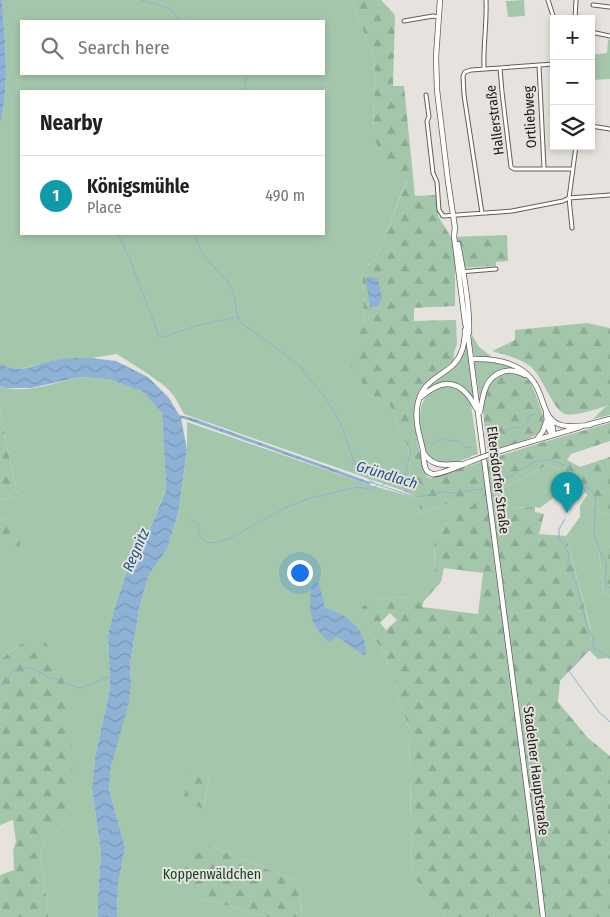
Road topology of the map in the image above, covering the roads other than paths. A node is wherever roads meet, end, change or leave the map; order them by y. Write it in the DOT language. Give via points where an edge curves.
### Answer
graph roads {
  1 [pos="440,0"];
  2 [pos="486,0"];
  3 [pos="548,0"];
  4 [pos="576,0"];
  5 [pos="593,5"];
  6 [pos="610,7"];
  7 [pos="553,15"];
  8 [pos="575,15"];
  9 [pos="438,17"];
  10 [pos="404,22"];
  11 [pos="595,33"];
  12 [pos="610,36"];
  13 [pos="550,65"];
  14 [pos="539,66"];
  15 [pos="500,68"];
  16 [pos="484,69"];
  17 [pos="426,95"];
  18 [pos="595,127"];
  19 [pos="610,129"];
  20 [pos="575,150"];
  21 [pos="544,168"];
  22 [pos="572,169"];
  23 [pos="610,194"];
  24 [pos="569,198"];
  25 [pos="482,214"];
  26 [pos="453,216"];
  27 [pos="572,228"];
  28 [pos="496,269"];
  29 [pos="461,272"];
  30 [pos="466,326"];
  31 [pos="468,336"];
  32 [pos="471,359"];
  33 [pos="528,376"];
  34 [pos="420,398"];
  35 [pos="479,416"];
  36 [pos="610,419"];
  37 [pos="549,420"];
  38 [pos="590,425"];
  39 [pos="553,435"];
  40 [pos="536,440"];
  41 [pos="423,451"];
  42 [pos="464,463"];
  43 [pos="506,628"];
  44 [pos="543,917"];
  1 -- 9 [label="main road, Eltersdorfer Straße"];
  2 -- 16 [label="street"];
  3 -- 7 [label="street"];
  4 -- 8 [label="street"];
  5 -- 6 [label="street"];
  9 -- 10 [label="street"];
  9 -- 26 [label="main road, Eltersdorfer Straße" via="437,90"];
  11 -- 12 [label="street"];
  13 -- 14 [label="street"];
  14 -- 15 [label="street"];
  14 -- 21 [label="street, Ortliebweg"];
  15 -- 16 [label="street"];
  15 -- 21 [label="street, Hallerstraße" via="511,167"];
  16 -- 25 [label="street" via="468,70 463,76"];
  17 -- 26 [label="street" via="439,210 443,216"];
  18 -- 19 [label="street"];
  20 -- 22 [label="street"];
  21 -- 22 [label="street, Hallerstraße"];
  22 -- 24 [label="street"];
  23 -- 24 [label="street"];
  24 -- 25 [label="street"];
  24 -- 27 [label="street"];
  25 -- 26 [label="street"];
  26 -- 29 [label="main road, Eltersdorfer Straße"];
  28 -- 29 [label="street"];
  29 -- 30 [label="main road, Eltersdorfer Straße"];
  29 -- 31 [label="main road, Eltersdorfer Straße" via="469,322"];
  30 -- 31 [label="main road, Eltersdorfer Straße"];
  30 -- 34 [label="main road" via="458,359 427,384"];
  31 -- 32 [label="main road, Eltersdorfer Straße"];
  32 -- 33 [label="main road" via="502,361"];
  32 -- 35 [label="main road, Eltersdorfer Straße"];
  33 -- 35 [label="main road" via="504,371 491,378 486,385"];
  33 -- 37 [label="main road" via="538,389"];
  34 -- 35 [label="main road" via="435,386 455,386 471,398"];
  34 -- 41 [label="main road" via="416,414"];
  35 -- 43 [label="main road, Eltersdorfer Straße"];
  36 -- 38 [label="main road"];
  37 -- 38 [label="main road" via="565,425"];
  37 -- 39 [label="main road"];
  37 -- 40 [label="main road"];
  38 -- 39 [label="main road"];
  39 -- 40 [label="main road"];
  40 -- 42 [label="main road, bridge"];
  41 -- 42 [label="main road" via="434,463"];
  41 -- 42 [label="main road" via="424,464 430,474"];
  43 -- 44 [label="main road, Stadelner Hauptstraße"];
}
